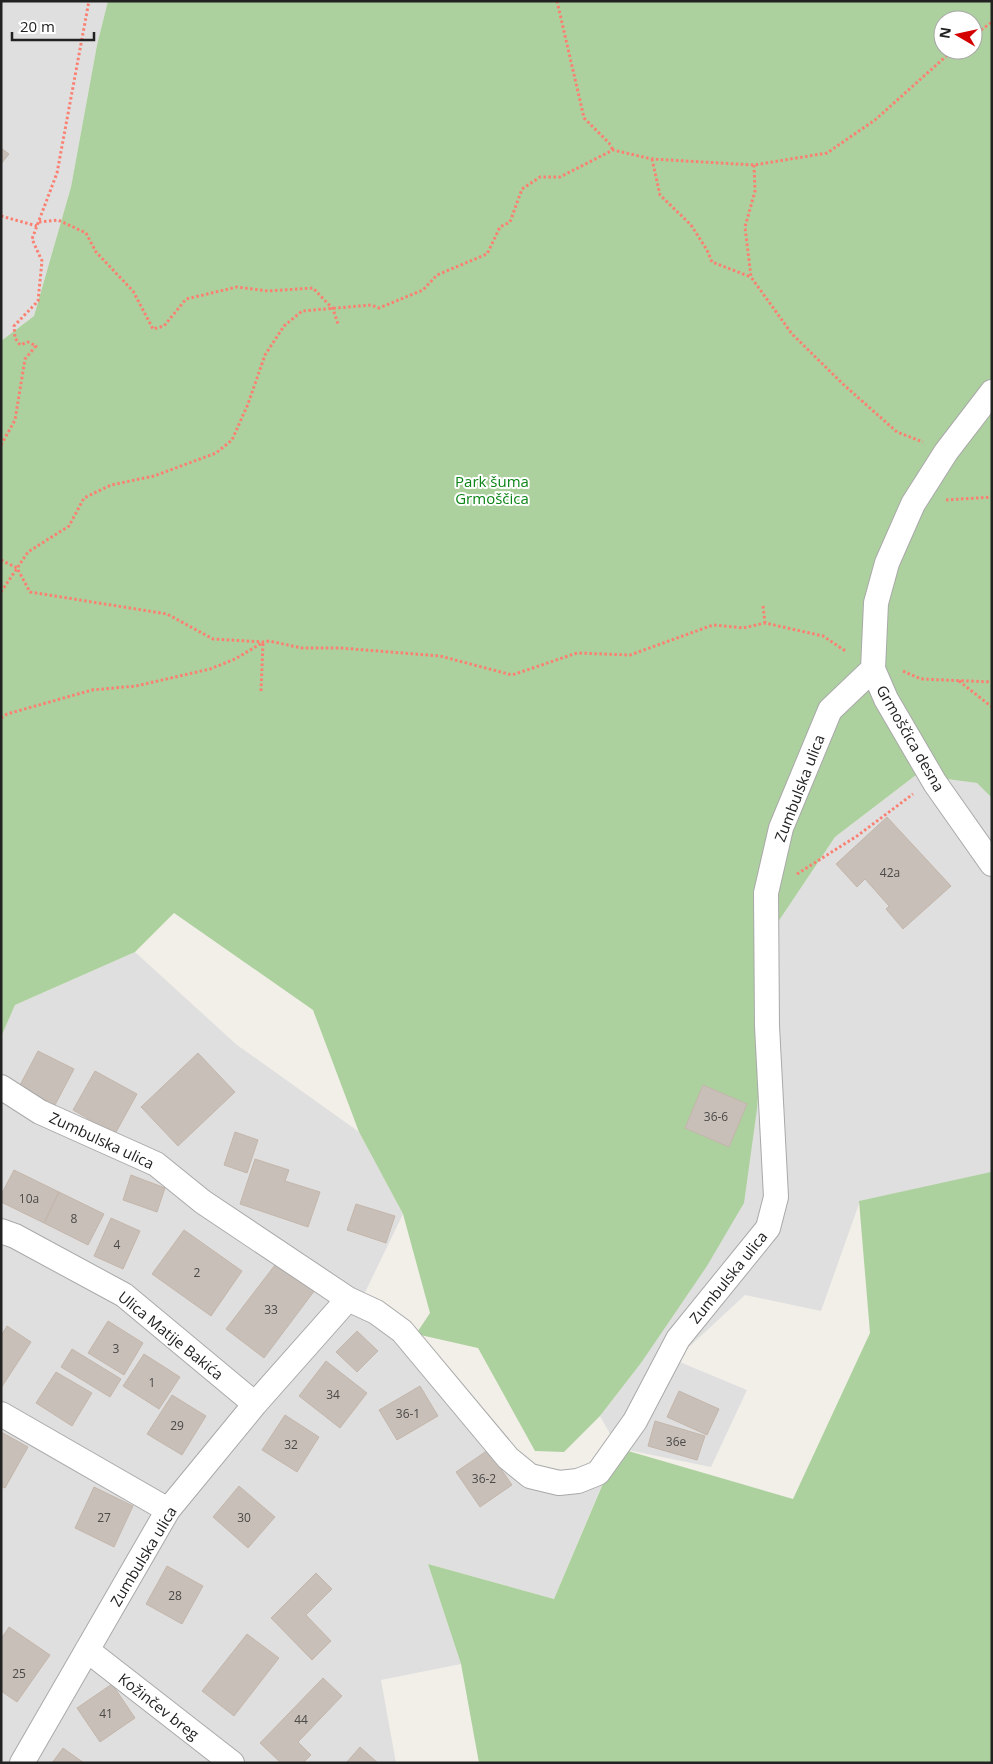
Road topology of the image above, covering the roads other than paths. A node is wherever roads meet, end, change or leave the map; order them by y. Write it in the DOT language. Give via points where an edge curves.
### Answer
graph roads {
  1 [pos="992,392"];
  2 [pos="873,669"];
  3 [pos="992,864"];
  4 [pos="1,1087"];
  5 [pos="1,1232"];
  6 [pos="348,1299"];
  7 [pos="256,1404"];
  8 [pos="1,1414"];
  9 [pos="168,1510"];
  10 [pos="87,1650"];
  11 [pos="22,1763"];
  12 [pos="232,1763"];
  1 -- 2 [label="street, Grmoščica desna" via="946,452 913,504 886,563 876,603"];
  2 -- 3 [label="street, Grmoščica desna" via="886,700 935,783"];
  2 -- 6 [label="street, Zumbulska ulica" via="830,710 781,828 766,893 767,1026 776,1197 768,1228 678,1339 635,1421 598,1473 578,1481 560,1483 530,1476 508,1458 402,1331 376,1312"];
  4 -- 6 [label="street, Zumbulska ulica" via="40,1112 156,1164 203,1202"];
  5 -- 7 [label="street, Ulica Matije Bakića" via="15,1236 124,1295"];
  6 -- 7 [label="street, Zumbulska ulica"];
  7 -- 9 [label="street, Zumbulska ulica"];
  8 -- 9 [label="street"];
  9 -- 10 [label="street, Zumbulska ulica"];
  10 -- 11 [label="street, Zumbulska ulica"];
  10 -- 12 [label="street, Kožinčev breg"];
}
